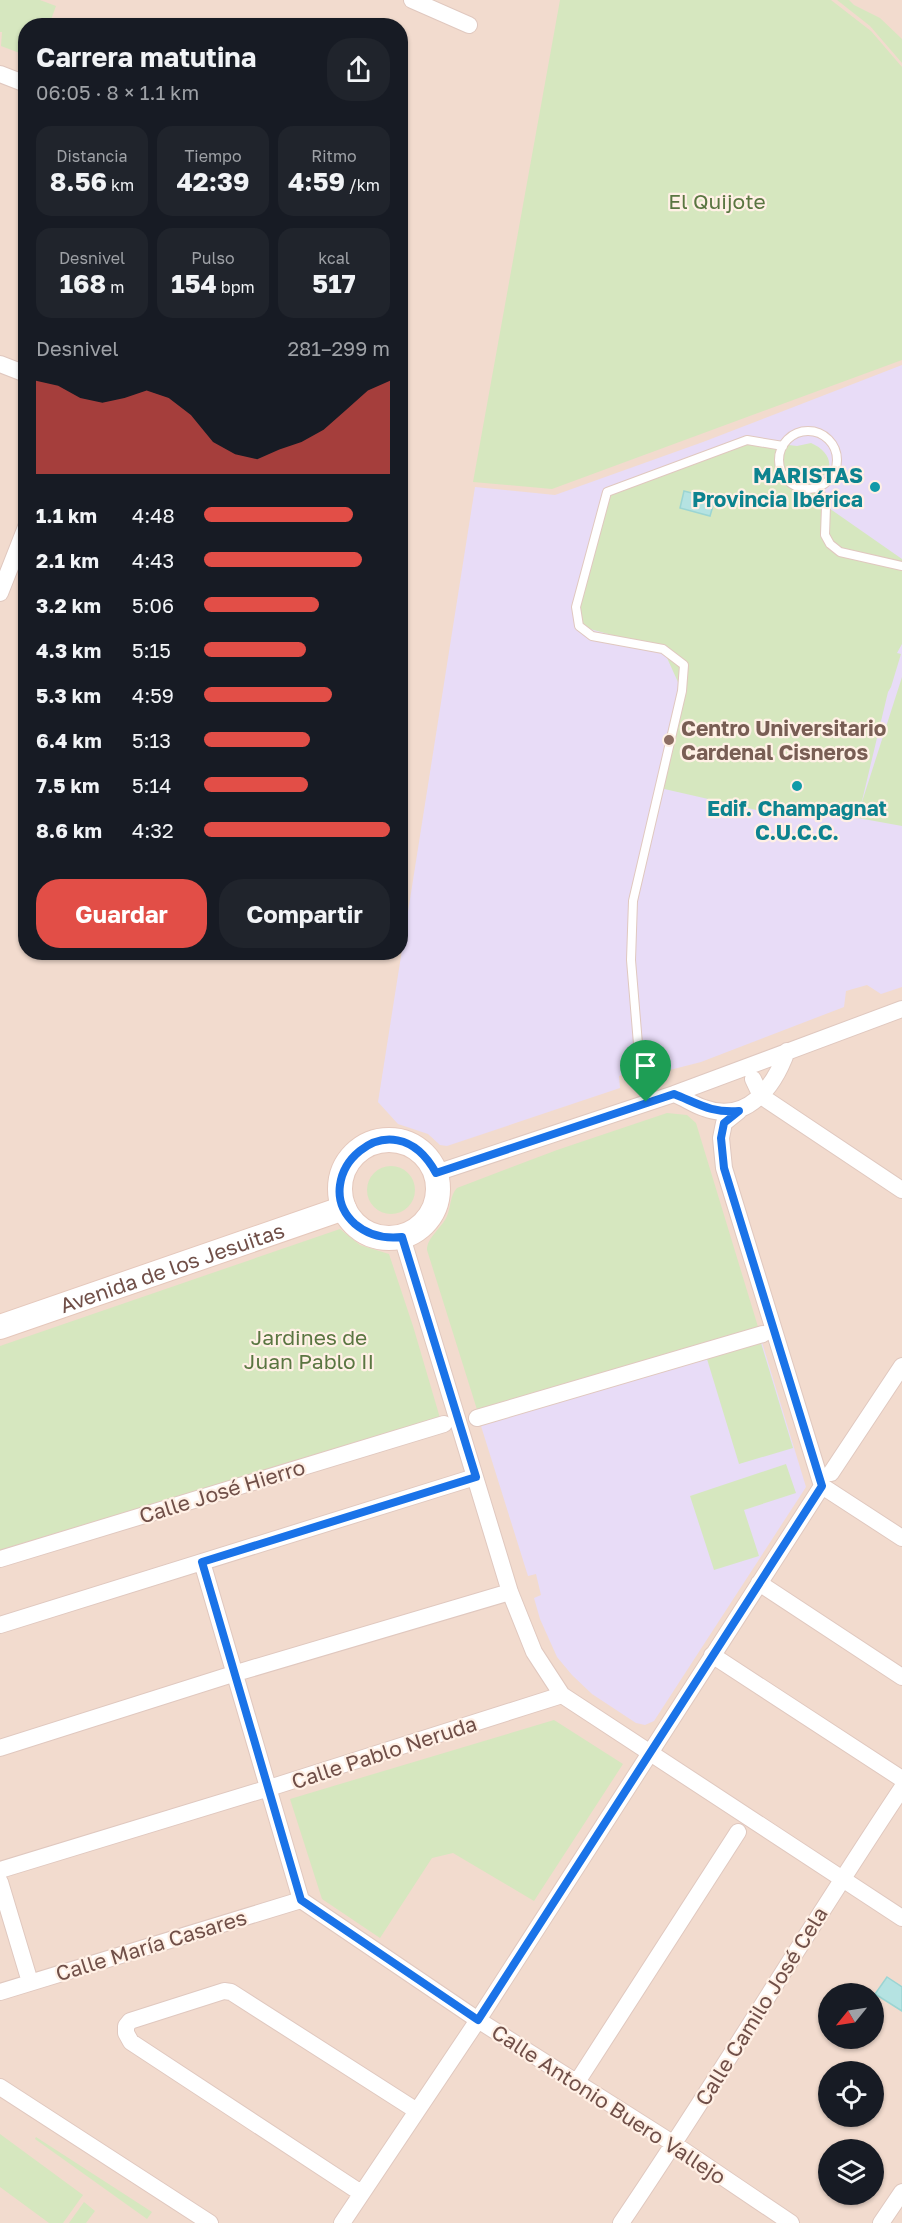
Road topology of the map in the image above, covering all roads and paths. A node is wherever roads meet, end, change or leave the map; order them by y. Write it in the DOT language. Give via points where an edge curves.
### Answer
graph roads {
  1 [pos="412,0"];
  2 [pos="470,25"];
  3 [pos="0,74"];
  4 [pos="18,81"];
  5 [pos="0,364"];
  6 [pos="18,371"];
  7 [pos="783,446"];
  8 [pos="818,488"];
  9 [pos="18,542"];
  10 [pos="902,566"];
  11 [pos="5,567"];
  12 [pos="0,593"];
  13 [pos="902,1009"];
  14 [pos="787,1051"];
  15 [pos="751,1072"];
  16 [pos="674,1094"];
  17 [pos="646,1102"];
  18 [pos="750,1104"];
  19 [pos="436,1173"];
  20 [pos="902,1190"];
  21 [pos="344,1208"];
  22 [pos="402,1237"];
  23 [pos="0,1327"];
  24 [pos="763,1334"];
  25 [pos="902,1366"];
  26 [pos="477,1418"];
  27 [pos="444,1424"];
  28 [pos="476,1477"];
  29 [pos="827,1480"];
  30 [pos="902,1538"];
  31 [pos="0,1559"];
  32 [pos="202,1562"];
  33 [pos="759,1583"];
  34 [pos="510,1592"];
  35 [pos="0,1625"];
  36 [pos="712,1655"];
  37 [pos="233,1674"];
  38 [pos="902,1677"];
  39 [pos="562,1695"];
  40 [pos="0,1748"];
  41 [pos="649,1753"];
  42 [pos="902,1779"];
  43 [pos="269,1788"];
  44 [pos="902,1788"];
  45 [pos="738,1832"];
  46 [pos="0,1870"];
  47 [pos="842,1878"];
  48 [pos="0,1882"];
  49 [pos="301,1900"];
  50 [pos="902,1918"];
  51 [pos="30,1982"];
  52 [pos="0,1992"];
  53 [pos="478,2020"];
  54 [pos="577,2082"];
  55 [pos="0,2087"];
  56 [pos="417,2111"];
  57 [pos="674,2144"];
  58 [pos="902,2192"];
  59 [pos="361,2193"];
  60 [pos="210,2223"];
  61 [pos="342,2223"];
  62 [pos="621,2223"];
  63 [pos="791,2223"];
  64 [pos="881,2223"];
  1 -- 2 [label="street"];
  3 -- 4 [label="street"];
  5 -- 6 [label="street"];
  7 -- 8 [label="lane" via="783,475 798,488"];
  7 -- 8 [label="lane" via="806,432 830,442 836,468 827,483"];
  7 -- 17 [label="lane" via="747,440 607,492 576,608 579,626 592,636 663,649 684,665 682,691 633,901 633,991"];
  8 -- 10 [label="lane" via="826,506 825,535 830,544 840,552"];
  9 -- 11 [label="street"];
  11 -- 12 [label="street"];
  13 -- 14 [label="street"];
  14 -- 15 [label="street"];
  14 -- 18 [label="street" via="781,1069"];
  15 -- 16 [label="street"];
  15 -- 18 [label="street"];
  16 -- 17 [label="street"];
  16 -- 18 [label="street" via="722,1112"];
  17 -- 19 [label="street"];
  18 -- 20 [label="street"];
  18 -- 29 [label="street" via="724,1123 724,1168"];
  19 -- 21 [label="street" via="417,1148 403,1141 372,1143 348,1162 340,1193"];
  19 -- 22 [label="street" via="438,1197 429,1219"];
  21 -- 22 [label="street" via="351,1220 368,1233"];
  21 -- 23 [label="street, Avenida de los Jesuitas"];
  22 -- 28 [label="street"];
  24 -- 26 [label="street"];
  25 -- 29 [label="street"];
  27 -- 31 [label="street, Calle José Hierro"];
  28 -- 32 [label="street"];
  28 -- 34 [label="street"];
  29 -- 30 [label="street"];
  29 -- 33 [label="street"];
  32 -- 35 [label="street"];
  32 -- 37 [label="street"];
  33 -- 36 [label="street"];
  33 -- 38 [label="street"];
  34 -- 37 [label="street"];
  34 -- 39 [label="street" via="534,1652"];
  36 -- 41 [label="street"];
  36 -- 42 [label="street"];
  37 -- 40 [label="street"];
  37 -- 43 [label="street"];
  39 -- 41 [label="street"];
  39 -- 43 [label="street, Calle Pablo Neruda"];
  41 -- 47 [label="street"];
  41 -- 53 [label="street"];
  43 -- 46 [label="street, Calle Pablo Neruda"];
  43 -- 49 [label="street"];
  44 -- 47 [label="street, Calle Camilo José Cela"];
  45 -- 54 [label="street"];
  47 -- 50 [label="street"];
  47 -- 57 [label="street, Calle Camilo José Cela"];
  48 -- 51 [label="street"];
  49 -- 51 [label="street, Calle María Casares"];
  49 -- 53 [label="street, Calle Antonio Buero Vallejo"];
  51 -- 52 [label="street, Calle María Casares"];
  53 -- 54 [label="street, Calle Antonio Buero Vallejo"];
  53 -- 56 [label="street"];
  54 -- 57 [label="street, Calle Antonio Buero Vallejo"];
  55 -- 60 [label="street"];
  56 -- 59 [label="street"];
  56 -- 59 [label="street" via="231,1992 130,2021 126,2026 131,2042"];
  57 -- 62 [label="street, Calle Camilo José Cela"];
  57 -- 63 [label="street, Calle Antonio Buero Vallejo"];
  58 -- 64 [label="street"];
  59 -- 61 [label="street"];
}
